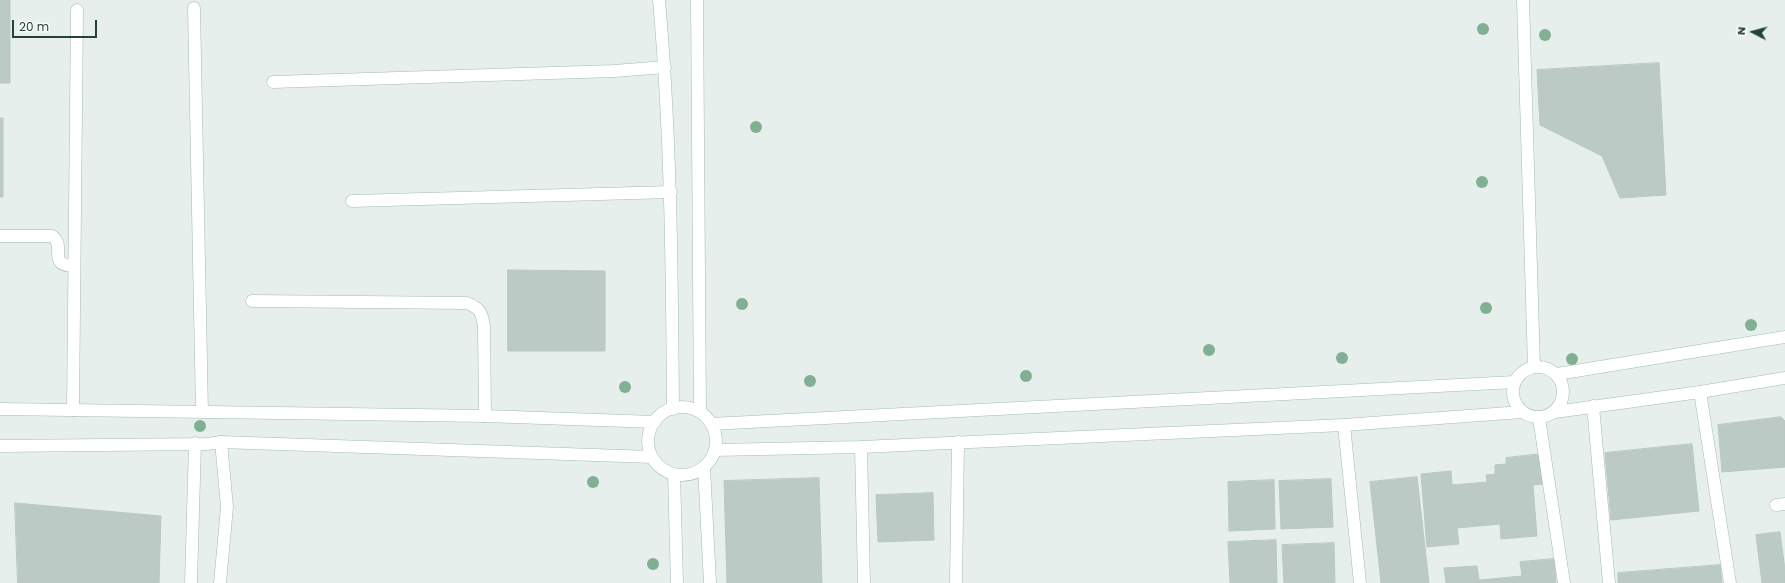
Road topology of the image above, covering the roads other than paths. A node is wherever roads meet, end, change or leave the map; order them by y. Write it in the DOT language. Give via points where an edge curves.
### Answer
graph roads {
  1 [pos="659,0"];
  2 [pos="697,0"];
  3 [pos="1523,0"];
  4 [pos="194,8"];
  5 [pos="77,10"];
  6 [pos="665,67"];
  7 [pos="273,82"];
  8 [pos="671,192"];
  9 [pos="352,201"];
  10 [pos="0,236"];
  11 [pos="74,266"];
  12 [pos="252,302"];
  13 [pos="1785,337"];
  14 [pos="1534,367"];
  15 [pos="1557,374"];
  16 [pos="1785,378"];
  17 [pos="1515,382"];
  18 [pos="1700,392"];
  19 [pos="1593,406"];
  20 [pos="0,409"];
  21 [pos="673,409"];
  22 [pos="73,410"];
  23 [pos="202,412"];
  24 [pos="700,412"];
  25 [pos="1522,412"];
  26 [pos="1555,412"];
  27 [pos="485,416"];
  28 [pos="1539,418"];
  29 [pos="655,422"];
  30 [pos="711,424"];
  31 [pos="1344,425"];
  32 [pos="221,442"];
  33 [pos="958,442"];
  34 [pos="195,443"];
  35 [pos="0,446"];
  36 [pos="861,447"];
  37 [pos="715,450"];
  38 [pos="652,457"];
  39 [pos="704,467"];
  40 [pos="674,474"];
  41 [pos="191,583"];
  42 [pos="220,583"];
  43 [pos="677,583"];
  44 [pos="710,583"];
  45 [pos="864,583"];
  46 [pos="956,583"];
  47 [pos="1360,583"];
  48 [pos="1564,583"];
  49 [pos="1610,583"];
  50 [pos="1730,583"];
  1 -- 6 [label="street"];
  2 -- 24 [label="street"];
  3 -- 14 [label="street"];
  4 -- 23 [label="street"];
  5 -- 11 [label="street"];
  6 -- 7 [label="street" via="614,71"];
  6 -- 8 [label="street"];
  8 -- 9 [label="street"];
  8 -- 21 [label="street"];
  10 -- 11 [label="street" via="52,236 58,244 58,259 66,266"];
  11 -- 22 [label="street"];
  12 -- 27 [label="street" via="467,303 476,306 483,316 484,326"];
  13 -- 15 [label="street"];
  14 -- 15 [label="street" via="1542,366"];
  14 -- 17 [label="street" via="1526,370"];
  15 -- 26 [label="street" via="1562,381 1563,398"];
  16 -- 18 [label="street"];
  17 -- 25 [label="street" via="1514,399"];
  17 -- 30 [label="street"];
  18 -- 19 [label="street"];
  18 -- 50 [label="street"];
  19 -- 26 [label="street"];
  19 -- 49 [label="street"];
  20 -- 22 [label="street"];
  21 -- 24 [label="street" via="689,408"];
  21 -- 29 [label="street" via="666,411"];
  22 -- 23 [label="street"];
  23 -- 27 [label="street"];
  24 -- 30 [label="street"];
  25 -- 28 [label="street"];
  25 -- 31 [label="street"];
  26 -- 28 [label="street"];
  27 -- 29 [label="street"];
  28 -- 48 [label="street"];
  29 -- 38 [label="street" via="650,429 648,440"];
  30 -- 37 [label="street" via="716,439"];
  31 -- 33 [label="street"];
  31 -- 47 [label="street"];
  32 -- 34 [label="street"];
  32 -- 38 [label="street"];
  32 -- 42 [label="street" via="227,506"];
  33 -- 36 [label="street"];
  33 -- 46 [label="street"];
  34 -- 35 [label="street"];
  34 -- 41 [label="street"];
  36 -- 37 [label="street"];
  36 -- 45 [label="street"];
  37 -- 39 [label="street"];
  38 -- 40 [label="street" via="664,470"];
  39 -- 40 [label="street" via="695,473"];
  39 -- 44 [label="street"];
  40 -- 43 [label="street"];
}
